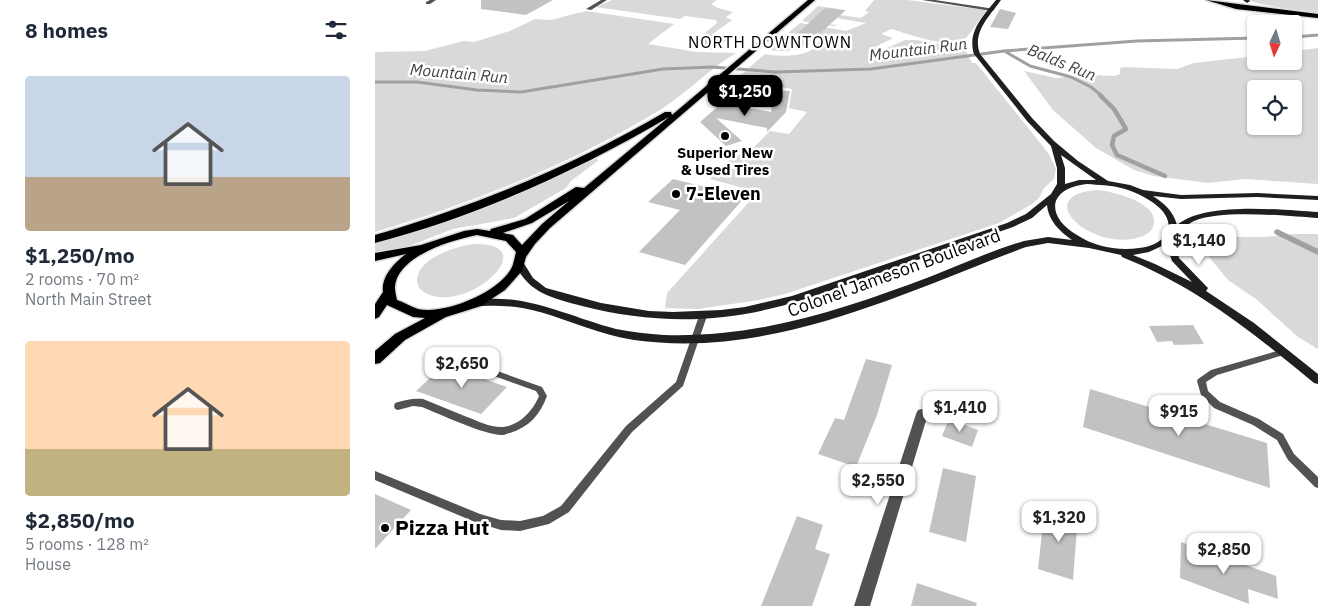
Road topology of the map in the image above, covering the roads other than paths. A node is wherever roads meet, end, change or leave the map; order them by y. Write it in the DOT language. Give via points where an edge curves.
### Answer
graph roads {
  1 [pos="434,0"];
  2 [pos="605,0"];
  3 [pos="812,0"];
  4 [pos="924,0"];
  5 [pos="999,0"];
  6 [pos="1209,0"];
  7 [pos="428,2"];
  8 [pos="1226,2"];
  9 [pos="1246,2"];
  10 [pos="589,9"];
  11 [pos="992,9"];
  12 [pos="1318,16"];
  13 [pos="698,95"];
  14 [pos="1053,146"];
  15 [pos="615,167"];
  16 [pos="1105,182"];
  17 [pos="1137,190"];
  18 [pos="1056,193"];
  19 [pos="1318,198"];
  20 [pos="1318,215"];
  21 [pos="489,232"];
  22 [pos="1170,237"];
  23 [pos="375,239"];
  24 [pos="1089,244"];
  25 [pos="425,247"];
  26 [pos="1116,251"];
  27 [pos="375,257"];
  28 [pos="521,259"];
  29 [pos="375,289"];
  30 [pos="388,294"];
  31 [pos="1217,300"];
  32 [pos="474,304"];
  33 [pos="448,312"];
  34 [pos="375,314"];
  35 [pos="703,316"];
  36 [pos="694,340"];
  37 [pos="1284,352"];
  38 [pos="375,359"];
  39 [pos="441,359"];
  40 [pos="1318,380"];
  41 [pos="399,406"];
  42 [pos="922,414"];
  43 [pos="375,475"];
  44 [pos="1318,484"];
  45 [pos="862,606"];
  1 -- 7 [label="street"];
  2 -- 10 [label="street"];
  3 -- 13 [label="main road"];
  4 -- 11 [label="street"];
  5 -- 11 [label="main road"];
  6 -- 8 [label="main road"];
  8 -- 9 [label="main road"];
  9 -- 12 [label="main road"];
  11 -- 14 [label="main road" via="974,34 975,50"];
  13 -- 15 [label="main road"];
  13 -- 23 [label="main road" via="614,144 545,178 451,215"];
  14 -- 16 [label="main road"];
  14 -- 18 [label="main road" via="1063,173 1063,181"];
  15 -- 21 [label="main road" via="539,215 506,230"];
  15 -- 28 [label="main road" via="546,226 531,241"];
  16 -- 17 [label="main road"];
  16 -- 18 [label="main road" via="1071,184"];
  17 -- 19 [label="main road" via="1181,197 1257,195"];
  17 -- 22 [label="main road" via="1162,206 1170,216 1173,226"];
  18 -- 24 [label="main road" via="1050,206 1052,216 1073,236"];
  18 -- 35 [label="main road, Colonel Jameson Boulevard" via="1029,216 1011,225 817,292 769,306"];
  20 -- 22 [label="main road" via="1250,213 1201,216 1185,222"];
  21 -- 25 [label="main road" via="451,236"];
  21 -- 28 [label="main road" via="515,241"];
  22 -- 26 [label="main road" via="1162,244 1142,251"];
  22 -- 31 [label="main road" via="1175,259"];
  24 -- 26 [label="main road"];
  24 -- 36 [label="main road, Colonel Jameson Boulevard" via="1048,240 1023,244 791,328 732,338"];
  25 -- 27 [label="main road"];
  25 -- 30 [label="main road" via="396,270"];
  26 -- 31 [label="main road" via="1155,265"];
  28 -- 32 [label="main road" via="511,279"];
  28 -- 35 [label="main road, Colonel Jameson Boulevard" via="524,276 539,289 596,306 648,315"];
  29 -- 30 [label="main road"];
  30 -- 33 [label="main road" via="391,302 408,311 420,314"];
  30 -- 34 [label="main road"];
  31 -- 37 [label="main road"];
  32 -- 33 [label="main road"];
  32 -- 36 [label="main road, Colonel Jameson Boulevard" via="493,301 526,304 609,331"];
  33 -- 38 [label="main road" via="401,337"];
  35 -- 36 [label="lane"];
  36 -- 43 [label="lane" via="680,384 629,429 565,509 545,521 520,526 501,525 479,519"];
  37 -- 40 [label="main road"];
  37 -- 44 [label="lane" via="1214,372 1201,381 1204,393 1217,405 1256,422 1280,437 1291,457"];
  39 -- 41 [label="lane" via="451,358 539,389 543,396 540,404 533,415 519,426 497,432 423,403"];
  42 -- 45 [label="street"];
}
